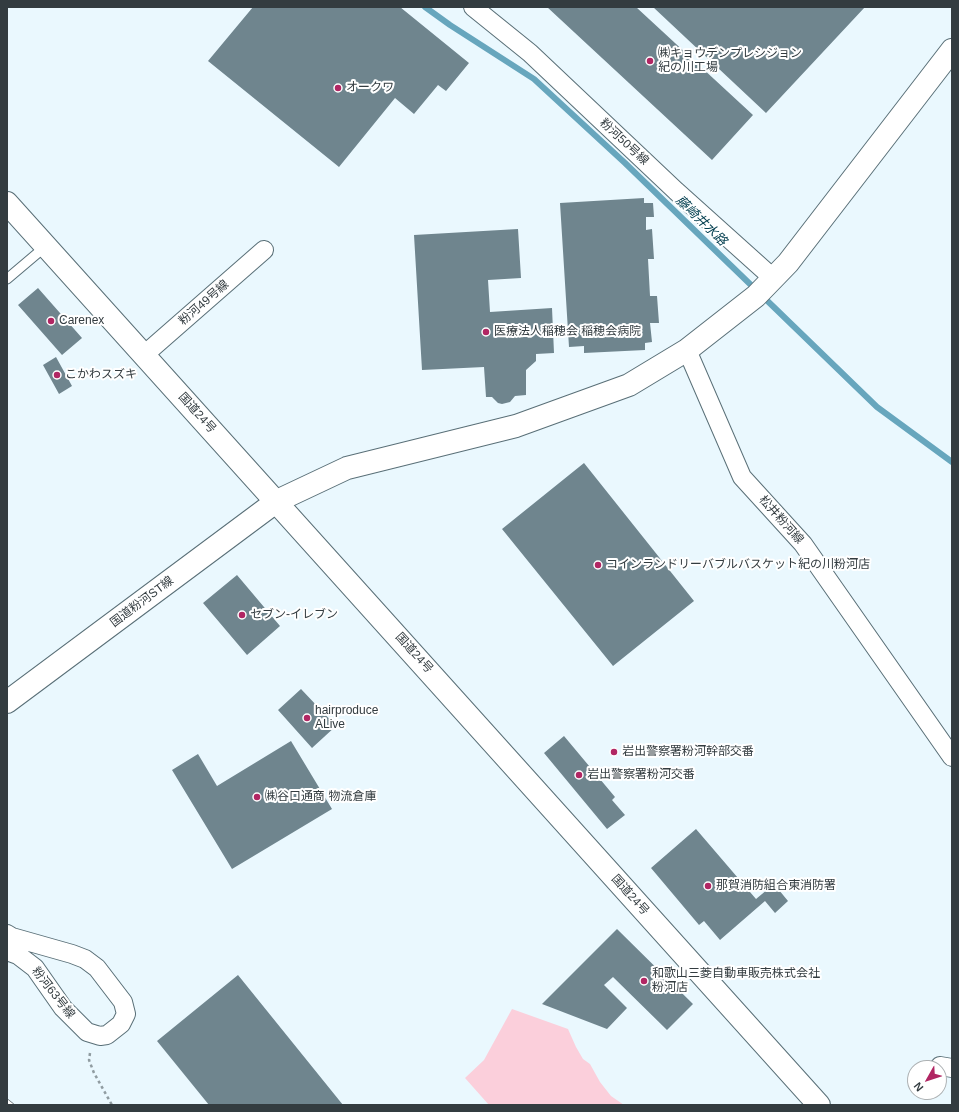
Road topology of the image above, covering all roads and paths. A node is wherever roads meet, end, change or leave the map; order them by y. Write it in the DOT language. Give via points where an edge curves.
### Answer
graph roads {
  1 [pos="473,7"];
  2 [pos="952,50"];
  3 [pos="7,203"];
  4 [pos="46,246"];
  5 [pos="264,250"];
  6 [pos="7,279"];
  7 [pos="766,287"];
  8 [pos="688,350"];
  9 [pos="144,355"];
  10 [pos="277,501"];
  11 [pos="7,702"];
  12 [pos="952,757"];
  13 [pos="7,934"];
  14 [pos="7,951"];
  15 [pos="93,1035"];
  16 [pos="112,1105"];
  17 [pos="819,1105"];
  1 -- 7 [label="street, 粉河50号線" via="530,53 676,191"];
  2 -- 7 [label="main road, 国道粉河ST線" via="788,263"];
  3 -- 4 [label="main road, 国道24号"];
  4 -- 6 [label="lane"];
  4 -- 9 [label="main road, 国道24号"];
  5 -- 9 [label="street, 粉河49号線"];
  7 -- 8 [label="main road, 国道粉河ST線"];
  8 -- 10 [label="main road, 国道粉河ST線" via="629,385 516,426 347,468"];
  8 -- 12 [label="street, 松井粉河線" via="742,478 803,544"];
  9 -- 10 [label="main road, 国道24号"];
  10 -- 11 [label="main road, 国道粉河ST線"];
  10 -- 17 [label="main road, 国道24号"];
  13 -- 15 [label="street" via="12,938 72,954 97,968 124,1002 126,1014 121,1024 107,1035"];
  14 -- 15 [label="street, 粉河63号線" via="18,955 35,968 63,1008"];
  15 -- 16 [label="path" via="89,1060"];
}
